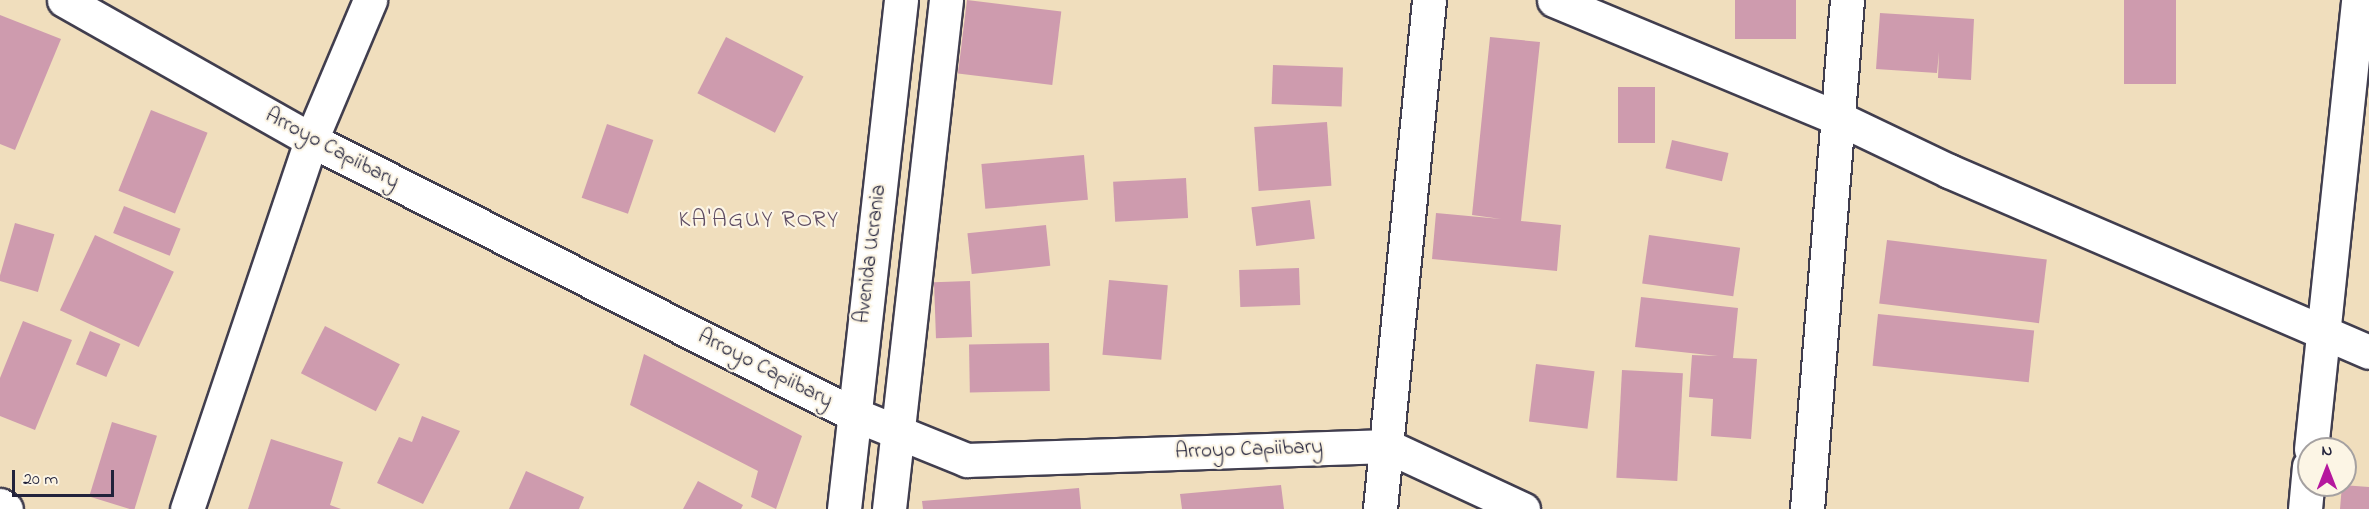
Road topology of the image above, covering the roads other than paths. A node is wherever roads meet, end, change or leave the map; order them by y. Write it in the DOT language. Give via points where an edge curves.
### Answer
graph roads {
  1 [pos="64,0"];
  2 [pos="370,0"];
  3 [pos="901,0"];
  4 [pos="946,0"];
  5 [pos="1429,0"];
  6 [pos="1554,0"];
  7 [pos="1847,0"];
  8 [pos="2358,0"];
  9 [pos="1838,118"];
  10 [pos="311,141"];
  11 [pos="2322,332"];
  12 [pos="2369,352"];
  13 [pos="853,414"];
  14 [pos="897,432"];
  15 [pos="2312,437"];
  16 [pos="1387,446"];
  17 [pos="0,505"];
  18 [pos="6,509"];
  19 [pos="187,509"];
  20 [pos="843,509"];
  21 [pos="889,509"];
  22 [pos="1380,509"];
  23 [pos="1523,509"];
  24 [pos="1807,509"];
  1 -- 10 [label="street, Arroyo Capiibary"];
  2 -- 10 [label="street"];
  3 -- 13 [label="street, Avenida Ucrania"];
  4 -- 14 [label="street"];
  5 -- 16 [label="street"];
  6 -- 9 [label="street"];
  7 -- 9 [label="street"];
  8 -- 11 [label="street"];
  9 -- 11 [label="street" via="1949,171"];
  9 -- 24 [label="street"];
  10 -- 13 [label="street, Arroyo Capiibary"];
  10 -- 19 [label="street"];
  11 -- 12 [label="street"];
  11 -- 15 [label="street"];
  13 -- 14 [label="street, Arroyo Capiibary"];
  13 -- 20 [label="street, Avenida Ucrania"];
  14 -- 16 [label="street, Arroyo Capiibary" via="967,460"];
  14 -- 21 [label="street"];
  16 -- 22 [label="street"];
  16 -- 23 [label="street, Arroyo Capiibary"];
  17 -- 18 [label="street"];
}
